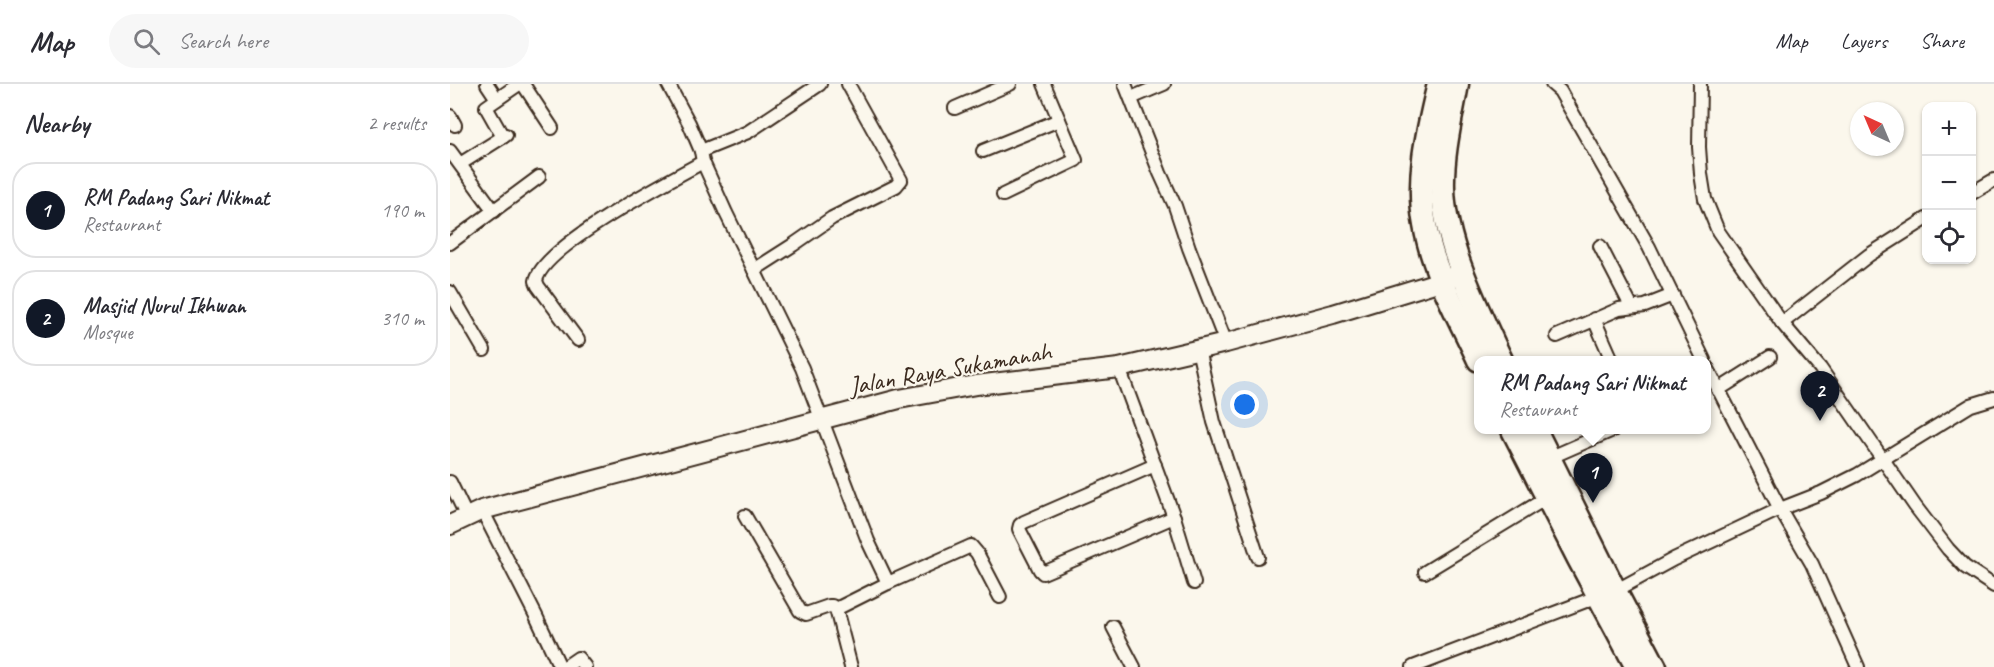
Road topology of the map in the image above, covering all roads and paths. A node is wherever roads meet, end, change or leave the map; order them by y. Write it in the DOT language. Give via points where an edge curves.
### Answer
graph roads {
  1 [pos="488,84"];
  2 [pos="521,84"];
  3 [pos="668,84"];
  4 [pos="820,84"];
  5 [pos="848,84"];
  6 [pos="1010,84"];
  7 [pos="1044,84"];
  8 [pos="1125,84"];
  9 [pos="1164,84"];
  10 [pos="1439,84"];
  11 [pos="1457,84"];
  12 [pos="1552,84"];
  13 [pos="1700,84"];
  14 [pos="1131,98"];
  15 [pos="497,99"];
  16 [pos="955,108"];
  17 [pos="1059,120"];
  18 [pos="552,128"];
  19 [pos="450,151"];
  20 [pos="983,151"];
  21 [pos="702,156"];
  22 [pos="460,165"];
  23 [pos="539,177"];
  24 [pos="1994,180"];
  25 [pos="1976,190"];
  26 [pos="1003,195"];
  27 [pos="494,211"];
  28 [pos="1922,222"];
  29 [pos="450,243"];
  30 [pos="1599,246"];
  31 [pos="754,270"];
  32 [pos="1452,277"];
  33 [pos="450,292"];
  34 [pos="1673,295"];
  35 [pos="1631,306"];
  36 [pos="1594,319"];
  37 [pos="1782,323"];
  38 [pos="1557,336"];
  39 [pos="578,340"];
  40 [pos="1226,343"];
  41 [pos="1198,349"];
  42 [pos="484,350"];
  43 [pos="1478,356"];
  44 [pos="1499,356"];
  45 [pos="1610,356"];
  46 [pos="1702,356"];
  47 [pos="1770,357"];
  48 [pos="1119,368"];
  49 [pos="1711,375"];
  50 [pos="1718,390"];
  51 [pos="1994,398"];
  52 [pos="822,418"];
  53 [pos="1516,434"];
  54 [pos="1537,434"];
  55 [pos="1602,434"];
  56 [pos="1549,458"];
  57 [pos="1882,459"];
  58 [pos="1155,465"];
  59 [pos="450,482"];
  60 [pos="1548,497"];
  61 [pos="1780,509"];
  62 [pos="745,516"];
  63 [pos="466,517"];
  64 [pos="1174,517"];
  65 [pos="1258,557"];
  66 [pos="1425,572"];
  67 [pos="888,582"];
  68 [pos="1194,583"];
  69 [pos="1994,586"];
  70 [pos="1607,594"];
  71 [pos="1000,597"];
  72 [pos="837,609"];
  73 [pos="1113,627"];
  74 [pos="1639,666"];
  75 [pos="560,667"];
  76 [pos="565,667"];
  77 [pos="585,667"];
  78 [pos="852,667"];
  79 [pos="1134,667"];
  80 [pos="1413,667"];
  81 [pos="1858,667"];
  1 -- 15 [label="street"];
  2 -- 15 [label="street"];
  2 -- 18 [label="street"];
  3 -- 21 [label="street"];
  4 -- 21 [label="street" via="748,132"];
  5 -- 31 [label="street" via="901,180 832,218"];
  6 -- 16 [label="street"];
  7 -- 17 [label="street"];
  8 -- 14 [label="street"];
  9 -- 14 [label="street"];
  10 -- 32 [label="highway" via="1424,157 1422,198 1431,250"];
  11 -- 32 [label="highway" via="1443,190 1453,246"];
  12 -- 34 [label="street" via="1560,91"];
  13 -- 37 [label="street" via="1699,147 1708,209 1718,231"];
  14 -- 40 [label="street"];
  15 -- 22 [label="street" via="486,107 504,136"];
  17 -- 20 [label="street"];
  17 -- 26 [label="street" via="1076,160"];
  19 -- 22 [label="street"];
  21 -- 31 [label="street"];
  21 -- 39 [label="street" via="566,245 540,272 537,286"];
  22 -- 27 [label="street"];
  23 -- 27 [label="street"];
  24 -- 25 [label="street"];
  27 -- 29 [label="street"];
  28 -- 37 [label="street" via="1869,255"];
  30 -- 35 [label="street"];
  31 -- 52 [label="street"];
  32 -- 40 [label="street, Jalan Raya Sukamanah"];
  32 -- 43 [label="highway"];
  32 -- 44 [label="highway"];
  33 -- 42 [label="street"];
  34 -- 35 [label="street" via="1645,306"];
  34 -- 46 [label="street"];
  35 -- 36 [label="street"];
  36 -- 38 [label="street"];
  36 -- 45 [label="street"];
  37 -- 57 [label="street" via="1820,368"];
  40 -- 41 [label="street, Jalan Raya Sukamanah"];
  41 -- 48 [label="street, Jalan Raya Sukamanah"];
  41 -- 65 [label="street" via="1214,422"];
  47 -- 50 [label="street"];
  48 -- 52 [label="street, Jalan Raya Sukamanah" via="947,390"];
  48 -- 58 [label="street"];
  49 -- 50 [label="street"];
  50 -- 61 [label="street"];
  51 -- 57 [label="street" via="1971,405"];
  52 -- 63 [label="street, Jalan Raya Sukamanah"];
  52 -- 67 [label="street" via="868,541"];
  53 -- 60 [label="highway"];
  54 -- 56 [label="highway"];
  55 -- 56 [label="street"];
  56 -- 70 [label="highway"];
  57 -- 61 [label="street" via="1821,493"];
  57 -- 69 [label="street" via="1948,549 1965,567"];
  58 -- 64 [label="street"];
  58 -- 64 [label="street" via="1024,522 1019,530 1043,573"];
  59 -- 63 [label="street"];
  60 -- 66 [label="street"];
  60 -- 70 [label="highway"];
  61 -- 70 [label="street"];
  61 -- 81 [label="street" via="1812,564"];
  62 -- 72 [label="street" via="800,612 806,614 829,606"];
  63 -- 75 [label="street" via="536,616"];
  64 -- 68 [label="street"];
  67 -- 71 [label="street" via="971,546"];
  67 -- 72 [label="street"];
  70 -- 74 [label="highway"];
  70 -- 80 [label="street"];
  72 -- 78 [label="street"];
  73 -- 79 [label="street"];
  76 -- 77 [label="street" via="578,658"];
}
